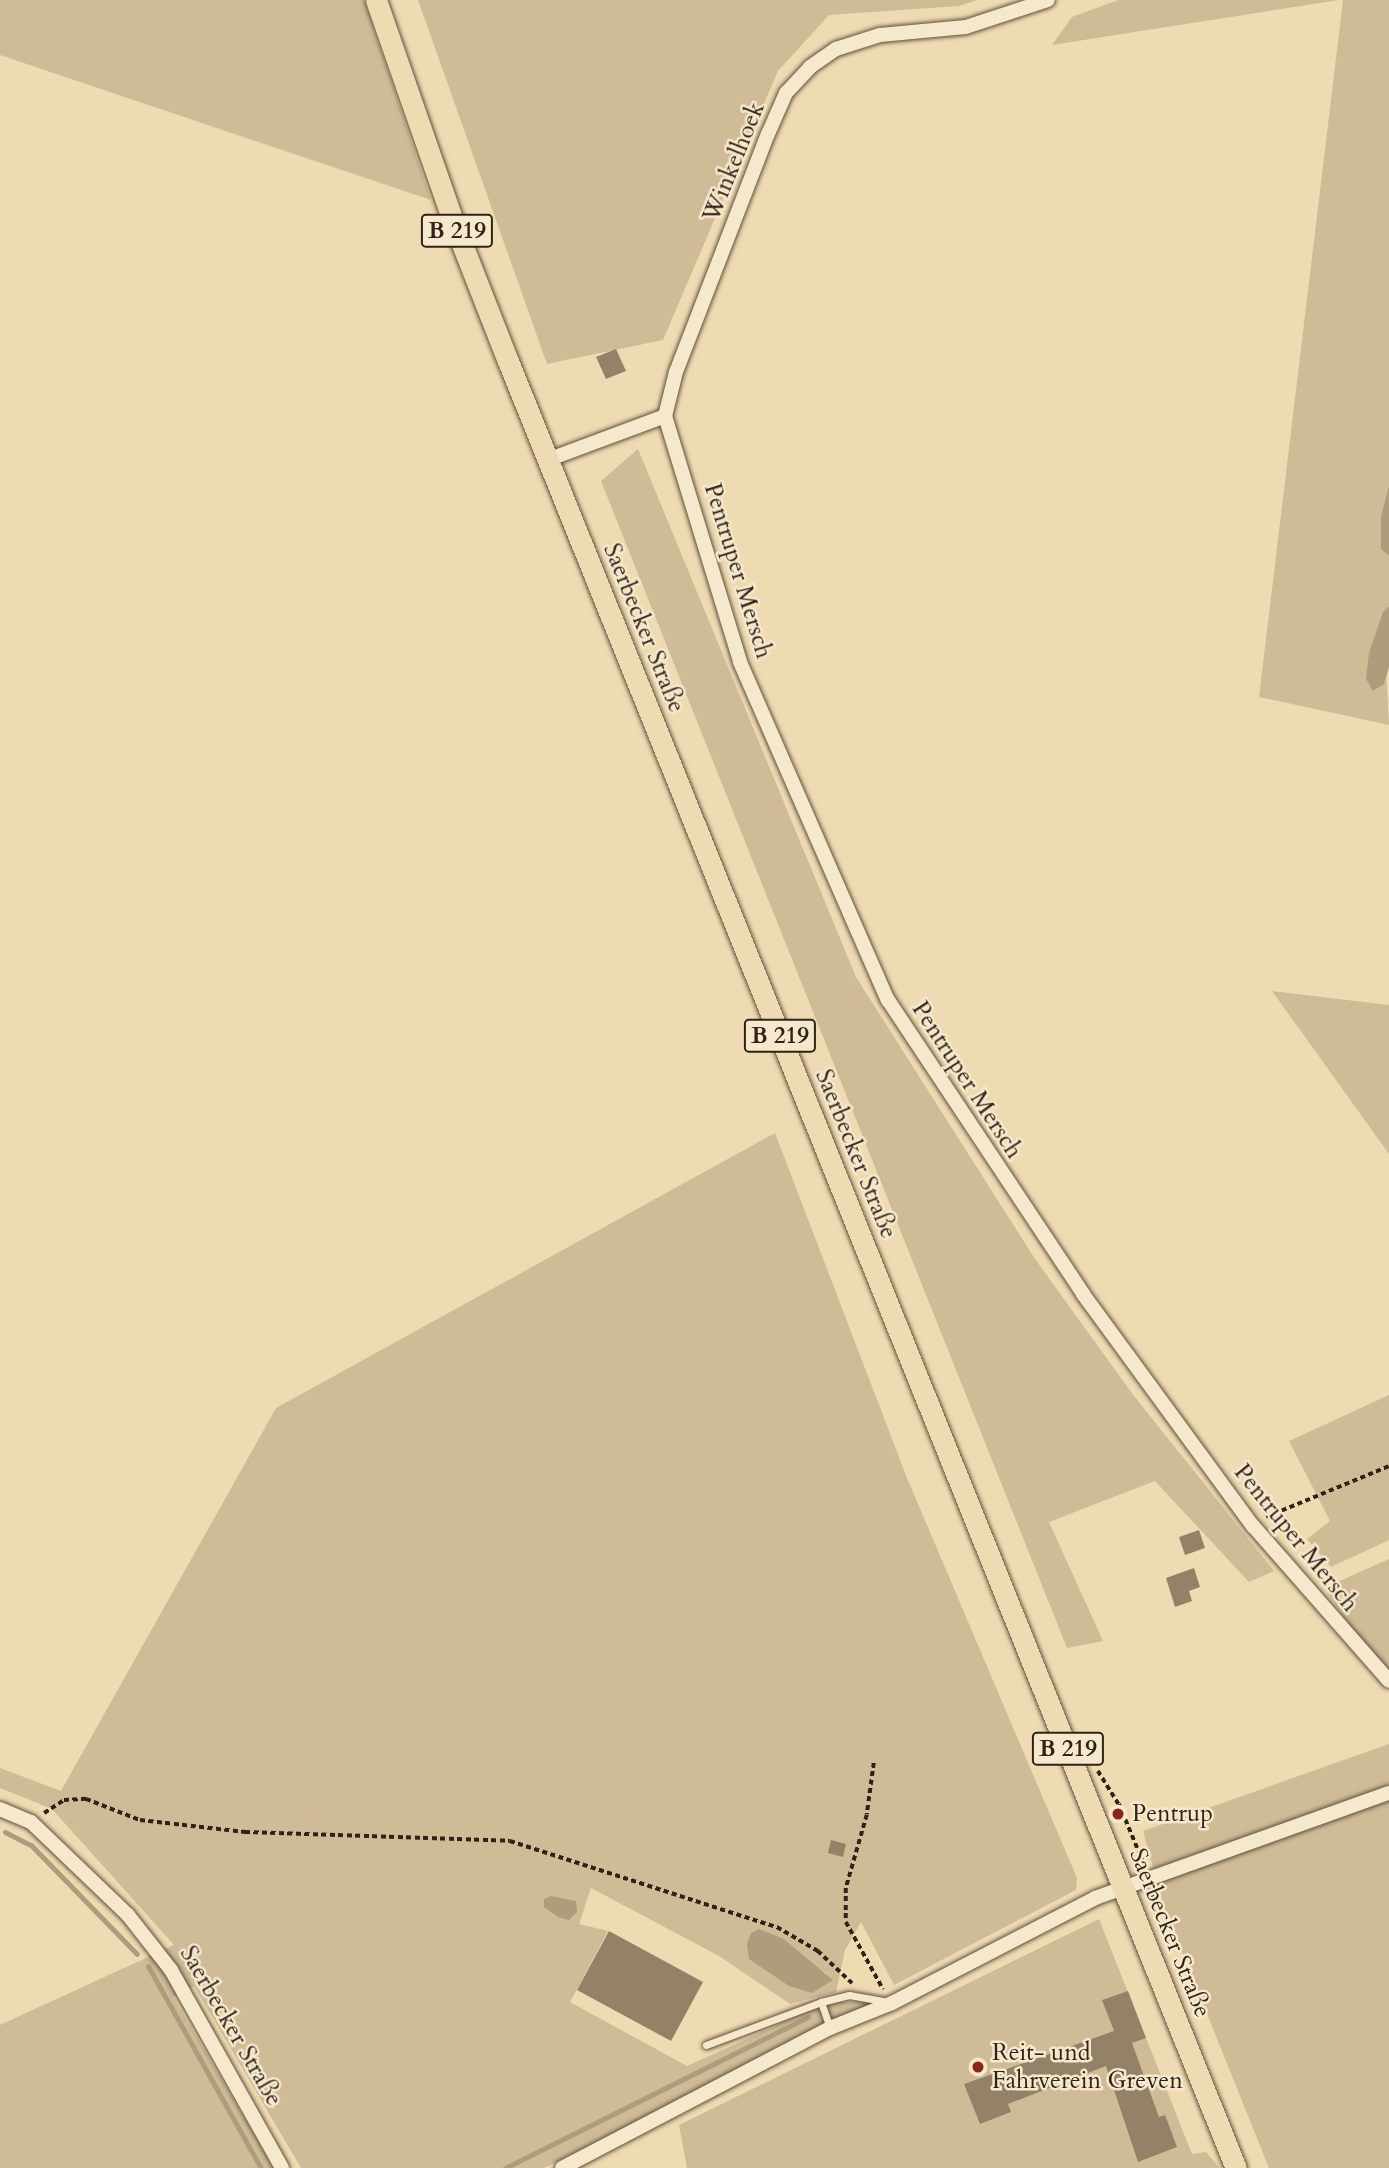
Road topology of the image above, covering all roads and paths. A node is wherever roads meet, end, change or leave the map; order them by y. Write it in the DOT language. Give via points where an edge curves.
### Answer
graph roads {
  1 [pos="376,0"];
  2 [pos="1048,0"];
  3 [pos="666,416"];
  4 [pos="556,456"];
  5 [pos="1389,1466"];
  6 [pos="1252,1526"];
  7 [pos="1389,1681"];
  8 [pos="874,1763"];
  9 [pos="1389,1793"];
  10 [pos="0,1809"];
  11 [pos="31,1822"];
  12 [pos="1124,1887"];
  13 [pos="866,1996"];
  14 [pos="821,2002"];
  15 [pos="892,2003"];
  16 [pos="830,2028"];
  17 [pos="706,2045"];
  18 [pos="282,2168"];
  19 [pos="562,2168"];
  20 [pos="1236,2168"];
  1 -- 4 [label="main road, Saerbecker Straße / B 219" via="453,221"];
  2 -- 3 [label="street, Winkelhoek" via="966,27 880,35 836,50 810,67 786,93 676,372"];
  3 -- 4 [label="street"];
  3 -- 6 [label="street, Pentruper Mersch" via="740,663 888,1000 1083,1294"];
  4 -- 12 [label="main road, Saerbecker Straße / B 219"];
  5 -- 6 [label="path" via="1279,1509"];
  6 -- 7 [label="street, Pentruper Mersch"];
  8 -- 15 [label="path" via="867,1815 846,1888 846,1922"];
  9 -- 12 [label="street"];
  10 -- 11 [label="street, Saerbecker Straße"];
  11 -- 13 [label="path" via="64,1800 86,1799 140,1820 245,1832 510,1841 777,1927 818,1951"];
  11 -- 18 [label="street, Saerbecker Straße" via="128,1915 171,1970"];
  12 -- 15 [label="street"];
  12 -- 20 [label="main road, Saerbecker Straße / B 219"];
  13 -- 14 [label="lane"];
  13 -- 15 [label="lane"];
  14 -- 16 [label="lane"];
  14 -- 17 [label="lane"];
  15 -- 16 [label="street"];
  16 -- 19 [label="street"];
}
